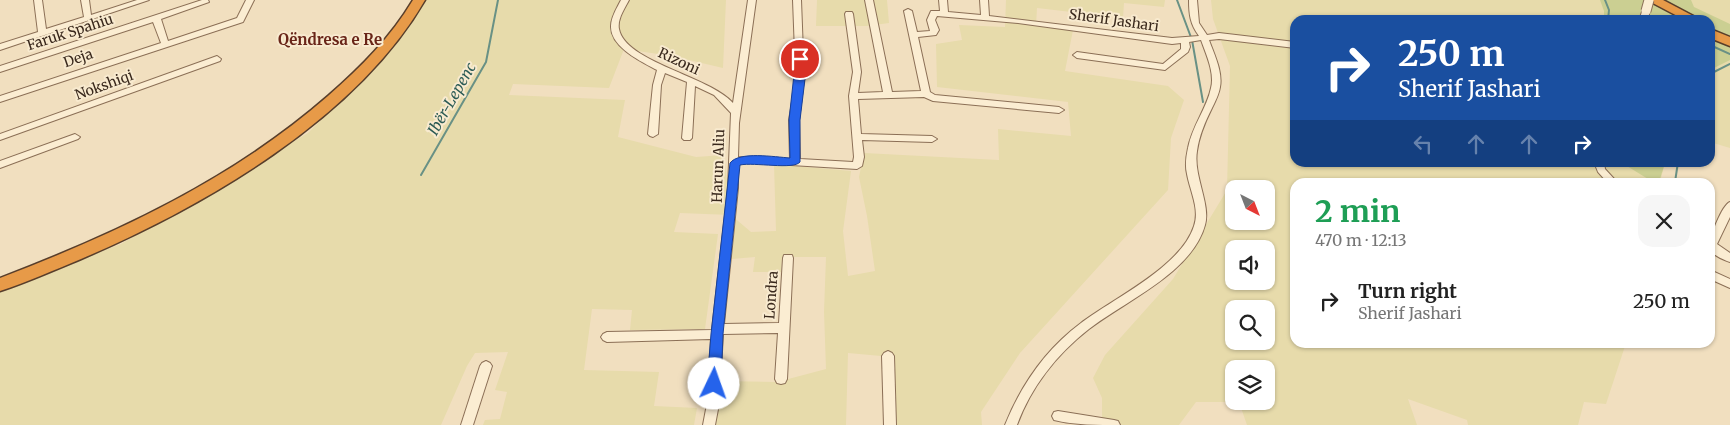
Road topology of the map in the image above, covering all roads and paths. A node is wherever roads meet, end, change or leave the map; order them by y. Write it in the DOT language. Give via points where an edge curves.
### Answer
graph roads {
  1 [pos="38,0"];
  2 [pos="85,0"];
  3 [pos="145,0"];
  4 [pos="250,0"];
  5 [pos="410,0"];
  6 [pos="418,0"];
  7 [pos="625,0"];
  8 [pos="752,0"];
  9 [pos="797,0"];
  10 [pos="869,0"];
  11 [pos="874,0"];
  12 [pos="943,0"];
  13 [pos="984,0"];
  14 [pos="1193,0"];
  15 [pos="1649,0"];
  16 [pos="1653,0"];
  17 [pos="129,2"];
  18 [pos="205,2"];
  19 [pos="1643,5"];
  20 [pos="908,11"];
  21 [pos="944,13"];
  22 [pos="849,14"];
  23 [pos="1669,15"];
  24 [pos="1684,15"];
  25 [pos="88,18"];
  26 [pos="156,18"];
  27 [pos="985,18"];
  28 [pos="1715,29"];
  29 [pos="42,33"];
  30 [pos="913,35"];
  31 [pos="1715,35"];
  32 [pos="1730,36"];
  33 [pos="1193,39"];
  34 [pos="1730,42"];
  35 [pos="166,43"];
  36 [pos="1290,44"];
  37 [pos="0,47"];
  38 [pos="1077,54"];
  39 [pos="217,59"];
  40 [pos="0,69"];
  41 [pos="662,69"];
  42 [pos="691,82"];
  43 [pos="926,94"];
  44 [pos="853,96"];
  45 [pos="888,96"];
  46 [pos="0,100"];
  47 [pos="1059,110"];
  48 [pos="736,112"];
  49 [pos="653,134"];
  50 [pos="0,137"];
  51 [pos="75,137"];
  52 [pos="857,137"];
  53 [pos="687,138"];
  54 [pos="932,139"];
  55 [pos="795,162"];
  56 [pos="735,163"];
  57 [pos="0,165"];
  58 [pos="1601,167"];
  59 [pos="1609,178"];
  60 [pos="1730,206"];
  61 [pos="1715,238"];
  62 [pos="1715,248"];
  63 [pos="788,258"];
  64 [pos="1730,258"];
  65 [pos="1715,276"];
  66 [pos="0,278"];
  67 [pos="1730,284"];
  68 [pos="0,285"];
  69 [pos="784,328"];
  70 [pos="717,332"];
  71 [pos="608,337"];
  72 [pos="888,356"];
  73 [pos="486,366"];
  74 [pos="781,379"];
  75 [pos="1058,416"];
  76 [pos="467,425"];
  77 [pos="709,425"];
  78 [pos="890,425"];
  79 [pos="1011,425"];
  80 [pos="1114,425"];
  1 -- 29 [label="street"];
  2 -- 25 [label="street"];
  3 -- 17 [label="street"];
  4 -- 35 [label="street, Deja" via="240,20"];
  5 -- 66 [label="highway" via="378,46 346,79 305,115 248,156 147,214 78,247"];
  6 -- 68 [label="highway" via="394,37 364,71 328,105 261,154 149,220"];
  7 -- 41 [label="street, Rizoni" via="616,20 615,29 620,40"];
  8 -- 48 [label="street, Harun Aliu"];
  9 -- 55 [label="street" via="800,79 794,120"];
  10 -- 11 [label="street"];
  10 -- 45 [label="street"];
  12 -- 21 [label="street"];
  13 -- 27 [label="street"];
  14 -- 33 [label="street"];
  15 -- 19 [label="street, bridge"];
  16 -- 24 [label="highway"];
  17 -- 25 [label="street"];
  18 -- 26 [label="street, Faruk Spahiu"];
  19 -- 23 [label="highway"];
  20 -- 30 [label="street"];
  21 -- 27 [label="street, Sherif Jashari"];
  21 -- 30 [label="street" via="934,13 931,20 933,33"];
  22 -- 44 [label="street" via="857,72"];
  25 -- 29 [label="street"];
  26 -- 35 [label="street"];
  26 -- 40 [label="street, Faruk Spahiu"];
  27 -- 33 [label="street, Sherif Jashari" via="1172,41"];
  28 -- 32 [label="highway"];
  29 -- 37 [label="street"];
  30 -- 43 [label="street"];
  31 -- 34 [label="highway"];
  33 -- 36 [label="street, Sherif Jashari" via="1229,37"];
  33 -- 38 [label="street" via="1165,67"];
  33 -- 79 [label="street" via="1213,65 1216,86 1191,156 1200,215 1193,242 1177,262 1075,333 1024,395 1016,407"];
  35 -- 46 [label="street, Deja"];
  39 -- 50 [label="street, Nokshiqi"];
  41 -- 42 [label="street, Rizoni"];
  41 -- 49 [label="street" via="657,85"];
  42 -- 48 [label="street, Rizoni" via="716,92"];
  42 -- 53 [label="street"];
  43 -- 45 [label="street"];
  43 -- 47 [label="street" via="933,98"];
  44 -- 45 [label="street"];
  44 -- 52 [label="street"];
  48 -- 56 [label="street, Harun Aliu"];
  51 -- 57 [label="street"];
  52 -- 54 [label="street"];
  52 -- 55 [label="street" via="857,166"];
  55 -- 56 [label="street" via="741,160"];
  56 -- 70 [label="street, Harun Aliu"];
  58 -- 59 [label="street"];
  60 -- 61 [label="street"];
  62 -- 64 [label="street"];
  63 -- 69 [label="street, Londra"];
  65 -- 67 [label="street"];
  69 -- 70 [label="street, Londra"];
  69 -- 74 [label="street"];
  70 -- 71 [label="street"];
  70 -- 77 [label="street, Harun Aliu"];
  72 -- 78 [label="street"];
  73 -- 76 [label="street"];
  75 -- 80 [label="street"];
}
